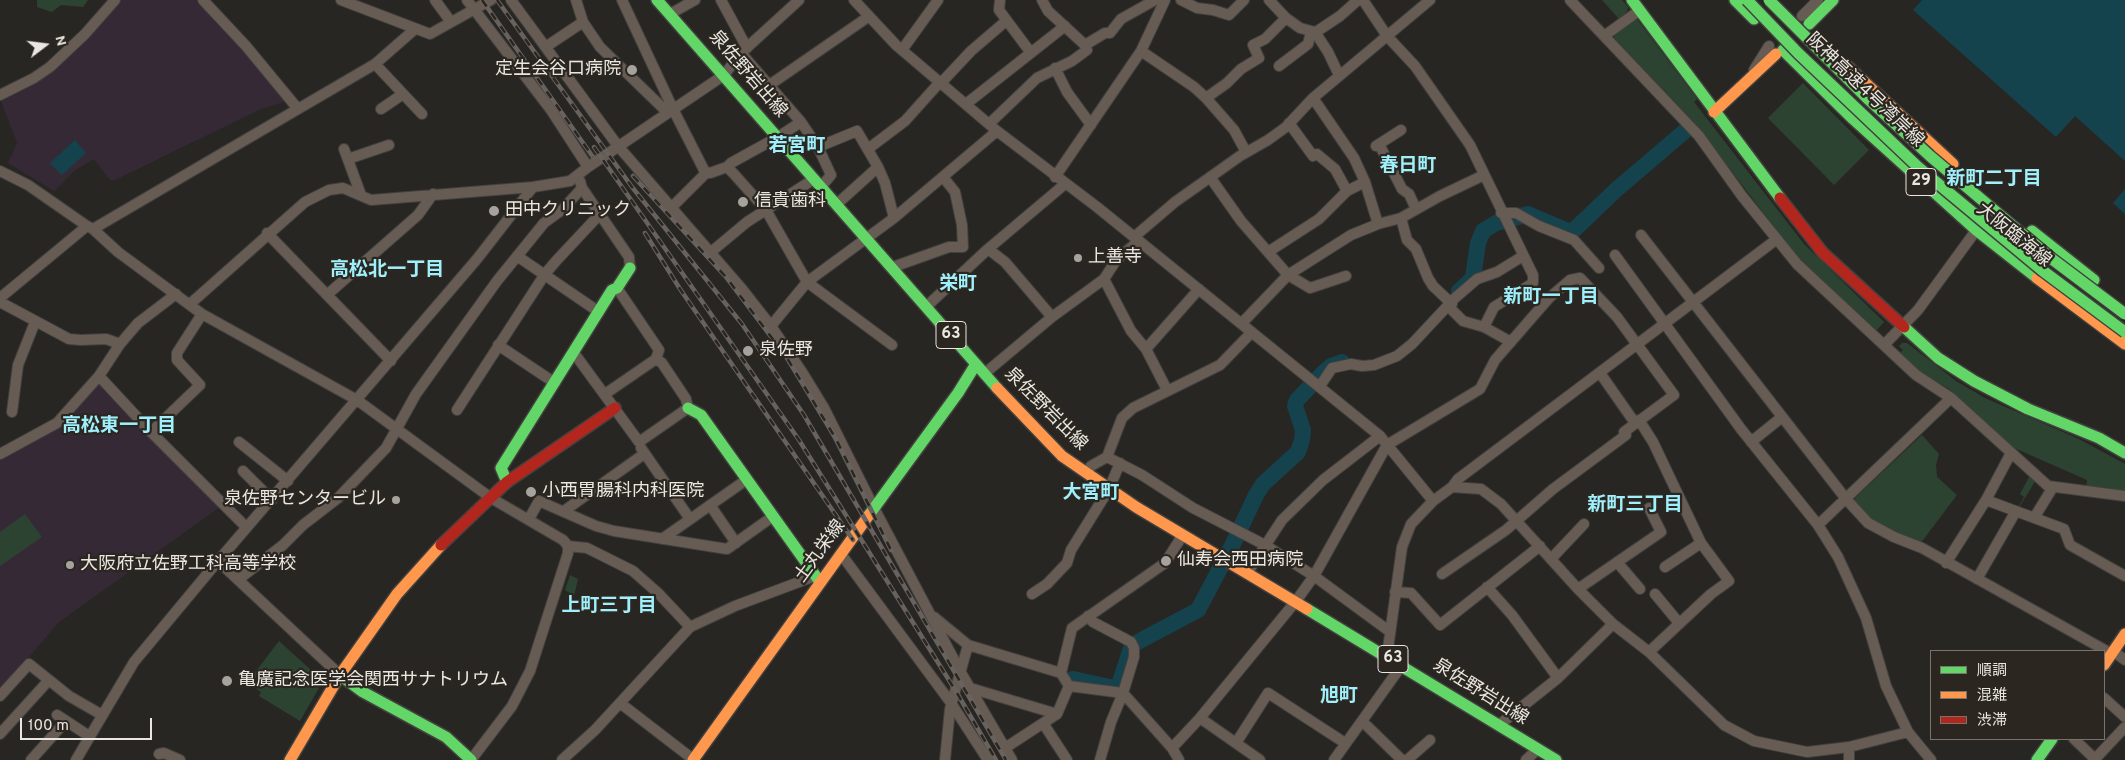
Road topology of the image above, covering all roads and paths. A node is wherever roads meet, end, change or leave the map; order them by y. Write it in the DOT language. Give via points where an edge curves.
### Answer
graph roads {
  1 [pos="115,0"];
  2 [pos="203,0"];
  3 [pos="341,0"];
  4 [pos="435,0"];
  5 [pos="467,0"];
  6 [pos="491,0"];
  7 [pos="511,0"];
  8 [pos="576,0"];
  9 [pos="622,0"];
  10 [pos="657,0"];
  11 [pos="695,0"];
  12 [pos="721,0"];
  13 [pos="799,0"];
  14 [pos="854,0"];
  15 [pos="938,0"];
  16 [pos="1000,0"];
  17 [pos="1042,0"];
  18 [pos="1155,0"];
  19 [pos="1165,0"];
  20 [pos="1182,0"];
  21 [pos="1244,0"];
  22 [pos="1269,0"];
  23 [pos="1358,0"];
  24 [pos="1363,0"];
  25 [pos="1430,0"];
  26 [pos="1570,0"];
  27 [pos="1632,0"];
  28 [pos="1735,0"];
  29 [pos="1747,0"];
  30 [pos="1769,0"];
  31 [pos="1780,0"];
  32 [pos="1818,0"];
  33 [pos="1833,0"];
  34 [pos="475,9"];
  35 [pos="1640,10"];
  36 [pos="670,14"];
  37 [pos="868,17"];
  38 [pos="1286,18"];
  39 [pos="1805,20"];
  40 [pos="1006,21"];
  41 [pos="451,22"];
  42 [pos="583,22"];
  43 [pos="1065,26"];
  44 [pos="415,29"];
  45 [pos="1315,32"];
  46 [pos="1387,36"];
  47 [pos="1604,36"];
  48 [pos="550,44"];
  49 [pos="1085,45"];
  50 [pos="902,50"];
  51 [pos="1772,50"];
  52 [pos="744,51"];
  53 [pos="1141,51"];
  54 [pos="1030,53"];
  55 [pos="375,64"];
  56 [pos="1279,66"];
  57 [pos="1055,68"];
  58 [pos="724,75"];
  59 [pos="1339,75"];
  60 [pos="941,82"];
  61 [pos="768,86"];
  62 [pos="403,94"];
  63 [pos="0,95"];
  64 [pos="1206,98"];
  65 [pos="1313,98"];
  66 [pos="966,104"];
  67 [pos="298,109"];
  68 [pos="381,109"];
  69 [pos="670,111"];
  70 [pos="1714,112"];
  71 [pos="422,114"];
  72 [pos="801,122"];
  73 [pos="1289,123"];
  74 [pos="1091,125"];
  75 [pos="991,126"];
  76 [pos="1401,130"];
  77 [pos="778,137"];
  78 [pos="389,145"];
  79 [pos="618,146"];
  80 [pos="818,147"];
  81 [pos="344,149"];
  82 [pos="868,149"];
  83 [pos="1246,152"];
  84 [pos="348,159"];
  85 [pos="588,167"];
  86 [pos="727,167"];
  87 [pos="878,167"];
  88 [pos="0,171"];
  89 [pos="707,172"];
  90 [pos="578,174"];
  91 [pos="1484,175"];
  92 [pos="943,177"];
  93 [pos="1055,177"];
  94 [pos="1210,177"];
  95 [pos="1365,182"];
  96 [pos="818,183"];
  97 [pos="1065,184"];
  98 [pos="533,187"];
  99 [pos="582,188"];
  100 [pos="1347,191"];
  101 [pos="433,194"];
  102 [pos="361,195"];
  103 [pos="1998,203"];
  104 [pos="836,204"];
  105 [pos="671,208"];
  106 [pos="1416,209"];
  107 [pos="766,210"];
  108 [pos="600,214"];
  109 [pos="894,218"];
  110 [pos="1402,218"];
  111 [pos="1504,218"];
  112 [pos="1378,224"];
  113 [pos="90,228"];
  114 [pos="1976,230"];
  115 [pos="268,234"];
  116 [pos="1640,235"];
  117 [pos="866,238"];
  118 [pos="1136,239"];
  119 [pos="1777,239"];
  120 [pos="988,248"];
  121 [pos="711,252"];
  122 [pos="1268,252"];
  123 [pos="1615,255"];
  124 [pos="517,256"];
  125 [pos="1523,256"];
  126 [pos="893,267"];
  127 [pos="630,268"];
  128 [pos="1599,268"];
  129 [pos="545,274"];
  130 [pos="1288,275"];
  131 [pos="1346,276"];
  132 [pos="1104,279"];
  133 [pos="807,282"];
  134 [pos="617,288"];
  135 [pos="1199,289"];
  136 [pos="176,294"];
  137 [pos="328,294"];
  138 [pos="0,300"];
  139 [pos="1449,303"];
  140 [pos="1694,303"];
  141 [pos="2125,303"];
  142 [pos="190,304"];
  143 [pos="927,306"];
  144 [pos="599,312"];
  145 [pos="202,314"];
  146 [pos="2125,314"];
  147 [pos="1052,317"];
  148 [pos="35,322"];
  149 [pos="1242,323"];
  150 [pos="1665,324"];
  151 [pos="771,326"];
  152 [pos="1902,326"];
  153 [pos="1484,327"];
  154 [pos="1252,332"];
  155 [pos="2125,332"];
  156 [pos="1512,342"];
  157 [pos="120,344"];
  158 [pos="2125,344"];
  159 [pos="498,345"];
  160 [pos="892,345"];
  161 [pos="1884,345"];
  162 [pos="1636,346"];
  163 [pos="1146,348"];
  164 [pos="574,353"];
  165 [pos="656,359"];
  166 [pos="391,361"];
  167 [pos="976,364"];
  168 [pos="1600,373"];
  169 [pos="984,374"];
  170 [pos="99,376"];
  171 [pos="555,383"];
  172 [pos="1317,383"];
  173 [pos="1167,390"];
  174 [pos="606,394"];
  175 [pos="1951,398"];
  176 [pos="357,400"];
  177 [pos="616,408"];
  178 [pos="688,408"];
  179 [pos="457,410"];
  180 [pos="12,412"];
  181 [pos="1782,417"];
  182 [pos="1637,422"];
  183 [pos="397,430"];
  184 [pos="151,432"];
  185 [pos="1380,436"];
  186 [pos="239,442"];
  187 [pos="639,442"];
  188 [pos="1751,442"];
  189 [pos="1387,445"];
  190 [pos="2011,453"];
  191 [pos="2125,453"];
  192 [pos="0,454"];
  193 [pos="644,454"];
  194 [pos="1107,457"];
  195 [pos="1120,463"];
  196 [pos="243,471"];
  197 [pos="1087,473"];
  198 [pos="746,480"];
  199 [pos="288,481"];
  200 [pos="507,482"];
  201 [pos="1452,487"];
  202 [pos="2053,487"];
  203 [pos="1109,488"];
  204 [pos="2125,496"];
  205 [pos="492,498"];
  206 [pos="1846,499"];
  207 [pos="272,500"];
  208 [pos="1986,500"];
  209 [pos="1433,501"];
  210 [pos="710,506"];
  211 [pos="874,508"];
  212 [pos="1649,508"];
  213 [pos="564,511"];
  214 [pos="2016,511"];
  215 [pos="772,517"];
  216 [pos="2034,518"];
  217 [pos="529,519"];
  218 [pos="690,519"];
  219 [pos="1516,520"];
  220 [pos="1584,524"];
  221 [pos="1818,525"];
  222 [pos="246,527"];
  223 [pos="1182,533"];
  224 [pos="662,539"];
  225 [pos="736,543"];
  226 [pos="1701,543"];
  227 [pos="1265,545"];
  228 [pos="568,546"];
  229 [pos="1540,546"];
  230 [pos="841,554"];
  231 [pos="1552,559"];
  232 [pos="218,560"];
  233 [pos="1617,562"];
  234 [pos="1946,562"];
  235 [pos="1665,567"];
  236 [pos="1248,572"];
  237 [pos="1442,574"];
  238 [pos="1314,576"];
  239 [pos="2125,576"];
  240 [pos="239,579"];
  241 [pos="817,579"];
  242 [pos="1977,579"];
  243 [pos="1487,587"];
  244 [pos="1578,589"];
  245 [pos="1640,589"];
  246 [pos="1395,592"];
  247 [pos="1032,594"];
  248 [pos="1655,594"];
  249 [pos="1296,601"];
  250 [pos="931,614"];
  251 [pos="1088,616"];
  252 [pos="1679,623"];
  253 [pos="1613,624"];
  254 [pos="690,627"];
  255 [pos="1390,631"];
  256 [pos="2125,634"];
  257 [pos="968,645"];
  258 [pos="1650,652"];
  259 [pos="2112,652"];
  260 [pos="1387,656"];
  261 [pos="2125,660"];
  262 [pos="2105,663"];
  263 [pos="1402,665"];
  264 [pos="960,671"];
  265 [pos="1061,673"];
  266 [pos="340,675"];
  267 [pos="1558,678"];
  268 [pos="49,680"];
  269 [pos="1069,686"];
  270 [pos="970,688"];
  271 [pos="1123,693"];
  272 [pos="0,696"];
  273 [pos="2105,699"];
  274 [pos="620,703"];
  275 [pos="951,703"];
  276 [pos="1057,714"];
  277 [pos="102,715"];
  278 [pos="1200,718"];
  279 [pos="2125,718"];
  280 [pos="1362,721"];
  281 [pos="1043,723"];
  282 [pos="1499,725"];
  283 [pos="2125,727"];
  284 [pos="1908,732"];
  285 [pos="0,734"];
  286 [pos="89,736"];
  287 [pos="1430,740"];
  288 [pos="2051,740"];
  289 [pos="2075,740"];
  290 [pos="1236,743"];
  291 [pos="1345,743"];
  292 [pos="1849,747"];
  293 [pos="1005,748"];
  294 [pos="1172,748"];
  295 [pos="1538,749"];
  296 [pos="159,754"];
  297 [pos="31,760"];
  298 [pos="76,760"];
  299 [pos="180,760"];
  300 [pos="290,760"];
  301 [pos="471,760"];
  302 [pos="562,760"];
  303 [pos="694,760"];
  304 [pos="944,760"];
  305 [pos="988,760"];
  306 [pos="1012,760"];
  307 [pos="1067,760"];
  308 [pos="1100,760"];
  309 [pos="1179,760"];
  310 [pos="1260,760"];
  311 [pos="1334,760"];
  312 [pos="1402,760"];
  313 [pos="1407,760"];
  314 [pos="1526,760"];
  315 [pos="1556,760"];
  316 [pos="1849,760"];
  317 [pos="1931,760"];
  318 [pos="2037,760"];
  1 -- 63 [label="street" via="50,67"];
  2 -- 67 [label="street"];
  3 -- 44 [label="street"];
  4 -- 41 [label="street"];
  5 -- 34 [label="street"];
  6 -- 34 [label="street"];
  7 -- 79 [label="street"];
  8 -- 42 [label="street"];
  9 -- 69 [label="street"];
  10 -- 36 [label="main road, 泉佐野岩出線 / 63"];
  11 -- 36 [label="street"];
  12 -- 52 [label="street"];
  13 -- 52 [label="street"];
  14 -- 37 [label="street"];
  15 -- 50 [label="street"];
  16 -- 40 [label="street" via="998,6"];
  17 -- 43 [label="street" via="1048,11"];
  18 -- 49 [label="street" via="1121,19 1110,33"];
  19 -- 53 [label="street"];
  20 -- 21 [label="street" via="1197,8 1229,15"];
  22 -- 38 [label="street"];
  23 -- 45 [label="street"];
  24 -- 46 [label="street"];
  25 -- 46 [label="street"];
  26 -- 47 [label="street"];
  27 -- 35 [label="main road"];
  28 -- 114 [label="main road, 大阪臨海線 / 29" via="1853,120"];
  29 -- 155 [label="main road, 阪神高速4号湾岸線, bridge" via="1918,167 2043,272"];
  30 -- 146 [label="main road, 阪神高速4号湾岸線, bridge" via="1930,156 2052,259"];
  31 -- 103 [label="main road, 大阪臨海線 / 29" via="1880,98"];
  32 -- 39 [label="street"];
  33 -- 39 [label="main road"];
  34 -- 41 [label="street"];
  34 -- 85 [label="street" via="551,110"];
  35 -- 47 [label="street"];
  35 -- 70 [label="main road"];
  36 -- 58 [label="main road, 泉佐野岩出線 / 63"];
  37 -- 50 [label="street"];
  37 -- 61 [label="street"];
  38 -- 45 [label="street" via="1300,28"];
  38 -- 64 [label="street" via="1253,46 1259,58"];
  40 -- 54 [label="street"];
  40 -- 60 [label="street" via="971,50"];
  41 -- 44 [label="street" via="430,34"];
  42 -- 48 [label="street"];
  42 -- 69 [label="street" via="600,47"];
  43 -- 49 [label="street"];
  43 -- 54 [label="street"];
  44 -- 55 [label="street"];
  45 -- 56 [label="street" via="1308,44"];
  45 -- 59 [label="street"];
  46 -- 59 [label="street"];
  46 -- 91 [label="street" via="1415,66 1470,145"];
  47 -- 119 [label="street" via="1700,136"];
  49 -- 57 [label="street" via="1087,50"];
  50 -- 60 [label="street"];
  51 -- 70 [label="main road" via="1746,82"];
  52 -- 58 [label="street"];
  52 -- 61 [label="street"];
  53 -- 64 [label="street"];
  53 -- 74 [label="street"];
  54 -- 66 [label="street"];
  55 -- 62 [label="street"];
  55 -- 67 [label="street"];
  57 -- 74 [label="street" via="1067,92"];
  57 -- 75 [label="street" via="1037,78"];
  58 -- 69 [label="street"];
  58 -- 77 [label="main road, 泉佐野岩出線 / 63"];
  59 -- 65 [label="street"];
  60 -- 66 [label="street"];
  60 -- 82 [label="street" via="906,121"];
  61 -- 72 [label="street"];
  62 -- 68 [label="street"];
  62 -- 71 [label="street"];
  64 -- 83 [label="street" via="1234,130"];
  65 -- 73 [label="street"];
  65 -- 95 [label="street" via="1354,158"];
  66 -- 75 [label="street"];
  67 -- 113 [label="street"];
  69 -- 79 [label="street"];
  69 -- 89 [label="street"];
  70 -- 152 [label="main road" via="1823,253"];
  72 -- 77 [label="street"];
  72 -- 80 [label="street"];
  73 -- 83 [label="street"];
  73 -- 100 [label="street" via="1313,156 1317,154 1335,169"];
  74 -- 93 [label="street"];
  75 -- 92 [label="street"];
  75 -- 93 [label="street"];
  76 -- 106 [label="street" via="1377,145"];
  77 -- 86 [label="street"];
  77 -- 96 [label="main road, 泉佐野岩出線 / 63"];
  78 -- 84 [label="street"];
  79 -- 85 [label="street"];
  79 -- 105 [label="street"];
  80 -- 82 [label="street" via="857,131"];
  80 -- 96 [label="street" via="830,175"];
  81 -- 84 [label="street"];
  82 -- 87 [label="street"];
  83 -- 94 [label="street"];
  84 -- 102 [label="street"];
  85 -- 90 [label="street"];
  86 -- 89 [label="street"];
  86 -- 107 [label="street"];
  87 -- 104 [label="street"];
  87 -- 109 [label="street"];
  88 -- 113 [label="street" via="28,185"];
  89 -- 105 [label="street"];
  90 -- 98 [label="street" via="570,181"];
  90 -- 99 [label="street"];
  91 -- 106 [label="street"];
  91 -- 111 [label="street"];
  92 -- 109 [label="street"];
  92 -- 126 [label="street" via="955,192 963,247 949,247"];
  93 -- 97 [label="street"];
  94 -- 118 [label="street" via="1175,202"];
  94 -- 122 [label="street"];
  95 -- 100 [label="street"];
  95 -- 112 [label="street"];
  96 -- 104 [label="main road, 泉佐野岩出線 / 63"];
  96 -- 107 [label="street"];
  97 -- 118 [label="street"];
  97 -- 120 [label="street"];
  98 -- 101 [label="street"];
  98 -- 166 [label="street"];
  99 -- 108 [label="street"];
  99 -- 124 [label="street" via="562,210 544,223"];
  100 -- 122 [label="street" via="1319,219"];
  101 -- 102 [label="street" via="370,200"];
  101 -- 137 [label="street" via="418,215"];
  102 -- 115 [label="street" via="344,188 329,190 305,202"];
  103 -- 114 [label="street"];
  103 -- 141 [label="main road, 大阪臨海線 / 29"];
  104 -- 117 [label="main road, 泉佐野岩出線 / 63"];
  105 -- 121 [label="street"];
  106 -- 110 [label="street"];
  107 -- 121 [label="street" via="746,222"];
  107 -- 133 [label="street"];
  108 -- 127 [label="street" via="629,257"];
  108 -- 129 [label="street"];
  109 -- 117 [label="street"];
  110 -- 112 [label="street"];
  110 -- 139 [label="street" via="1408,240 1416,249 1428,278"];
  111 -- 125 [label="street"];
  111 -- 128 [label="street" via="1516,213 1574,240"];
  112 -- 130 [label="street" via="1351,235"];
  113 -- 136 [label="street"];
  113 -- 138 [label="street"];
  114 -- 152 [label="street" via="1918,310"];
  114 -- 158 [label="main road, 大阪臨海線 / 29"];
  115 -- 137 [label="street"];
  115 -- 142 [label="street"];
  116 -- 140 [label="street"];
  117 -- 126 [label="main road, 泉佐野岩出線 / 63"];
  117 -- 133 [label="street"];
  118 -- 132 [label="street"];
  118 -- 135 [label="street"];
  119 -- 140 [label="street"];
  119 -- 161 [label="street" via="1797,264"];
  120 -- 143 [label="street"];
  120 -- 147 [label="street" via="1005,262"];
  121 -- 151 [label="street"];
  122 -- 130 [label="street"];
  123 -- 150 [label="street"];
  124 -- 129 [label="street"];
  124 -- 183 [label="street" via="416,394"];
  125 -- 139 [label="street" via="1476,280"];
  125 -- 153 [label="street" via="1533,275 1533,283 1494,307"];
  126 -- 143 [label="main road, 泉佐野岩出線 / 63"];
  127 -- 134 [label="main road"];
  129 -- 144 [label="street"];
  129 -- 159 [label="street"];
  130 -- 131 [label="street" via="1310,288"];
  130 -- 149 [label="street"];
  132 -- 147 [label="street"];
  132 -- 163 [label="street" via="1131,331"];
  133 -- 151 [label="street"];
  133 -- 160 [label="street"];
  134 -- 144 [label="main road" via="612,290"];
  134 -- 165 [label="street" via="659,350"];
  135 -- 149 [label="street"];
  135 -- 163 [label="street"];
  136 -- 142 [label="street"];
  136 -- 157 [label="street" via="138,323"];
  137 -- 166 [label="street"];
  138 -- 148 [label="street"];
  139 -- 153 [label="street" via="1463,321"];
  139 -- 172 [label="street" via="1397,356 1374,365 1351,364 1332,368"];
  140 -- 150 [label="street"];
  140 -- 181 [label="street"];
  142 -- 145 [label="street"];
  143 -- 167 [label="main road, 泉佐野岩出線 / 63"];
  144 -- 164 [label="main road"];
  145 -- 176 [label="street"];
  145 -- 184 [label="street" via="176,352 177,360 200,385"];
  147 -- 169 [label="street"];
  148 -- 157 [label="street" via="69,339 106,339"];
  148 -- 180 [label="street" via="18,365"];
  149 -- 154 [label="street"];
  150 -- 162 [label="street"];
  150 -- 188 [label="street"];
  151 -- 211 [label="street" via="824,408"];
  152 -- 161 [label="street"];
  152 -- 191 [label="main road" via="1938,358 1974,382 2028,409 2099,438"];
  153 -- 156 [label="street"];
  154 -- 172 [label="street"];
  154 -- 173 [label="street" via="1220,365"];
  156 -- 162 [label="street" via="1549,298 1570,280 1580,278 1616,317"];
  156 -- 189 [label="street" via="1495,360 1480,389"];
  157 -- 170 [label="street"];
  159 -- 171 [label="street"];
  159 -- 179 [label="street"];
  161 -- 175 [label="street" via="1916,375"];
  162 -- 168 [label="street"];
  162 -- 182 [label="street" via="1674,395"];
  163 -- 173 [label="street"];
  164 -- 171 [label="main road"];
  164 -- 174 [label="street" via="598,389"];
  165 -- 174 [label="street"];
  165 -- 178 [label="street" via="686,399"];
  166 -- 176 [label="street"];
  167 -- 169 [label="main road, 泉佐野岩出線 / 63"];
  167 -- 211 [label="main road, 土丸栄線"];
  168 -- 182 [label="street"];
  168 -- 201 [label="street" via="1458,479"];
  169 -- 197 [label="main road, 泉佐野岩出線 / 63" via="1055,450"];
  170 -- 184 [label="street"];
  170 -- 192 [label="street" via="57,423"];
  171 -- 200 [label="main road" via="501,468"];
  172 -- 185 [label="street"];
  173 -- 194 [label="street" via="1133,408 1122,418"];
  174 -- 177 [label="street"];
  175 -- 190 [label="street"];
  175 -- 206 [label="street"];
  176 -- 183 [label="street"];
  176 -- 199 [label="street"];
  177 -- 187 [label="street"];
  177 -- 200 [label="main road"];
  178 -- 187 [label="street"];
  178 -- 198 [label="main road" via="701,415"];
  181 -- 188 [label="street"];
  181 -- 206 [label="street"];
  182 -- 219 [label="street" via="1624,432 1626,435"];
  182 -- 226 [label="street" via="1653,442"];
  183 -- 205 [label="street"];
  183 -- 240 [label="street" via="386,448 338,498"];
  184 -- 222 [label="street"];
  185 -- 189 [label="street"];
  185 -- 227 [label="street" via="1323,480 1282,520"];
  186 -- 199 [label="street"];
  187 -- 193 [label="street"];
  188 -- 221 [label="street"];
  189 -- 209 [label="street"];
  189 -- 238 [label="street"];
  190 -- 202 [label="street"];
  190 -- 208 [label="street"];
  193 -- 213 [label="street"];
  193 -- 218 [label="street"];
  194 -- 195 [label="street"];
  194 -- 197 [label="street" via="1091,466"];
  195 -- 203 [label="street"];
  195 -- 227 [label="street" via="1193,508"];
  196 -- 207 [label="street"];
  197 -- 203 [label="main road, 泉佐野岩出線 / 63"];
  198 -- 210 [label="street"];
  198 -- 215 [label="main road"];
  199 -- 207 [label="street"];
  200 -- 205 [label="main road"];
  201 -- 209 [label="street"];
  201 -- 219 [label="street" via="1482,489"];
  202 -- 204 [label="street"];
  202 -- 216 [label="street"];
  203 -- 223 [label="main road, 泉佐野岩出線 / 63"];
  203 -- 247 [label="street" via="1067,563"];
  205 -- 217 [label="street"];
  205 -- 266 [label="main road" via="432,554 397,594"];
  206 -- 221 [label="street"];
  206 -- 234 [label="street" via="1868,523"];
  207 -- 222 [label="street"];
  208 -- 214 [label="street"];
  208 -- 234 [label="street"];
  209 -- 246 [label="street" via="1411,524 1402,547"];
  210 -- 218 [label="street"];
  210 -- 225 [label="street"];
  211 -- 230 [label="main road, 土丸栄線"];
  211 -- 250 [label="street"];
  212 -- 233 [label="street" via="1661,532"];
  213 -- 217 [label="street" via="540,501"];
  213 -- 224 [label="street" via="596,526"];
  214 -- 216 [label="street"];
  214 -- 242 [label="street"];
  215 -- 225 [label="street"];
  215 -- 241 [label="main road"];
  216 -- 239 [label="street" via="2064,529 2070,545"];
  217 -- 228 [label="street" via="564,540"];
  218 -- 224 [label="street"];
  219 -- 229 [label="street"];
  219 -- 237 [label="street"];
  220 -- 231 [label="street"];
  221 -- 284 [label="street" via="1838,557 1866,618 1886,686"];
  222 -- 232 [label="street"];
  223 -- 236 [label="main road, 泉佐野岩出線 / 63"];
  223 -- 251 [label="street" via="1165,563"];
  224 -- 225 [label="street" via="727,549"];
  226 -- 235 [label="street"];
  226 -- 252 [label="street" via="1730,581"];
  227 -- 236 [label="street"];
  227 -- 238 [label="street"];
  228 -- 254 [label="street" via="587,548 634,571"];
  228 -- 301 [label="street" via="530,671 512,706"];
  229 -- 231 [label="street"];
  229 -- 243 [label="street"];
  230 -- 241 [label="main road, 土丸栄線"];
  230 -- 275 [label="street"];
  231 -- 244 [label="street"];
  232 -- 240 [label="street"];
  232 -- 277 [label="street" via="134,662"];
  233 -- 244 [label="street"];
  233 -- 245 [label="street"];
  234 -- 242 [label="street"];
  236 -- 249 [label="main road, 泉佐野岩出線 / 63"];
  238 -- 249 [label="street"];
  238 -- 255 [label="street"];
  240 -- 266 [label="street"];
  241 -- 254 [label="street" via="735,606"];
  241 -- 303 [label="main road, 土丸栄線"];
  242 -- 259 [label="street"];
  243 -- 246 [label="street" via="1440,625 1411,594"];
  243 -- 267 [label="street"];
  244 -- 253 [label="street"];
  246 -- 255 [label="street"];
  248 -- 252 [label="street"];
  249 -- 260 [label="main road, 泉佐野岩出線 / 63"];
  249 -- 278 [label="street"];
  250 -- 257 [label="street"];
  250 -- 264 [label="street"];
  251 -- 265 [label="street" via="1072,628"];
  251 -- 271 [label="street" via="1133,645 1134,656"];
  252 -- 258 [label="street"];
  253 -- 258 [label="street"];
  253 -- 267 [label="street"];
  254 -- 274 [label="street"];
  255 -- 260 [label="street"];
  256 -- 259 [label="main road"];
  257 -- 264 [label="street"];
  257 -- 265 [label="street"];
  258 -- 292 [label="street" via="1724,725 1754,741 1807,752"];
  259 -- 261 [label="street"];
  259 -- 262 [label="main road"];
  260 -- 263 [label="main road, 泉佐野岩出線 / 63"];
  263 -- 280 [label="street"];
  263 -- 282 [label="main road, 泉佐野岩出線 / 63"];
  264 -- 270 [label="street"];
  264 -- 275 [label="street"];
  265 -- 269 [label="street"];
  266 -- 300 [label="main road"];
  266 -- 301 [label="main road" via="363,692 446,737"];
  267 -- 282 [label="street"];
  268 -- 272 [label="street" via="29,664"];
  268 -- 277 [label="street"];
  268 -- 285 [label="street"];
  269 -- 271 [label="street"];
  269 -- 276 [label="street"];
  270 -- 276 [label="street"];
  270 -- 293 [label="street"];
  271 -- 294 [label="street"];
  271 -- 308 [label="street"];
  273 -- 279 [label="street"];
  274 -- 302 [label="street"];
  274 -- 303 [label="street"];
  275 -- 304 [label="street"];
  275 -- 305 [label="street"];
  276 -- 281 [label="street"];
  277 -- 286 [label="street"];
  278 -- 290 [label="street"];
  278 -- 294 [label="street"];
  280 -- 291 [label="street"];
  280 -- 312 [label="street"];
  281 -- 293 [label="street"];
  281 -- 307 [label="street"];
  282 -- 295 [label="main road, 泉佐野岩出線 / 63"];
  283 -- 289 [label="street" via="2095,759"];
  284 -- 292 [label="street"];
  284 -- 317 [label="street"];
  286 -- 297 [label="street" via="61,718"];
  286 -- 298 [label="street"];
  287 -- 313 [label="street"];
  288 -- 318 [label="main road"];
  290 -- 291 [label="street" via="1268,693"];
  290 -- 310 [label="street"];
  291 -- 311 [label="street"];
  292 -- 316 [label="street"];
  293 -- 306 [label="street"];
  294 -- 309 [label="street"];
  295 -- 314 [label="street"];
  295 -- 315 [label="main road, 泉佐野岩出線 / 63"];
  296 -- 299 [label="street"];
}
